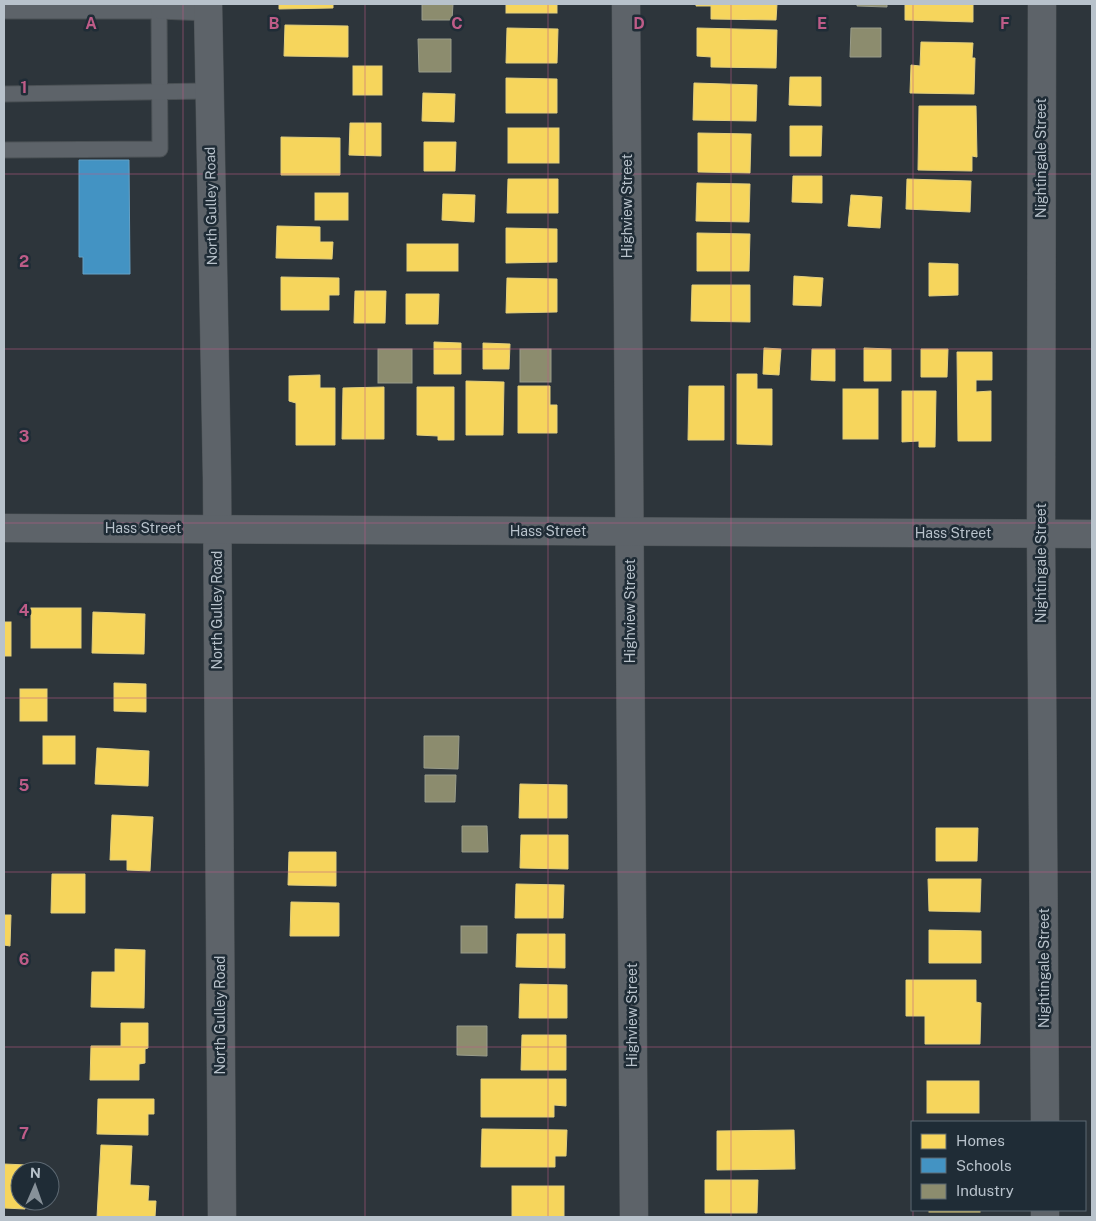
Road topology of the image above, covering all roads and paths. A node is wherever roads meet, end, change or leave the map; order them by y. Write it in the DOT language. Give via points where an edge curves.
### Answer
graph roads {
  1 [pos="626,4"];
  2 [pos="1042,4"];
  3 [pos="208,8"];
  4 [pos="4,11"];
  5 [pos="159,11"];
  6 [pos="209,90"];
  7 [pos="160,93"];
  8 [pos="4,94"];
  9 [pos="4,150"];
  10 [pos="4,528"];
  11 [pos="217,529"];
  12 [pos="629,532"];
  13 [pos="1041,534"];
  14 [pos="1092,534"];
  15 [pos="1045,1121"];
  16 [pos="222,1217"];
  17 [pos="634,1217"];
  1 -- 12 [label="street, Highview Street"];
  2 -- 13 [label="street, Nightingale Street"];
  3 -- 5 [label="lane"];
  3 -- 6 [label="street, North Gulley Road"];
  4 -- 5 [label="lane"];
  5 -- 7 [label="lane"];
  6 -- 7 [label="lane"];
  6 -- 11 [label="street, North Gulley Road"];
  7 -- 8 [label="lane"];
  7 -- 9 [label="lane" via="160,149"];
  10 -- 11 [label="street, Hass Street"];
  11 -- 12 [label="street, Hass Street"];
  11 -- 16 [label="street, North Gulley Road"];
  12 -- 13 [label="street, Hass Street"];
  12 -- 17 [label="street, Highview Street"];
  13 -- 14 [label="street, Hass Street"];
  13 -- 15 [label="street, Nightingale Street"];
}
